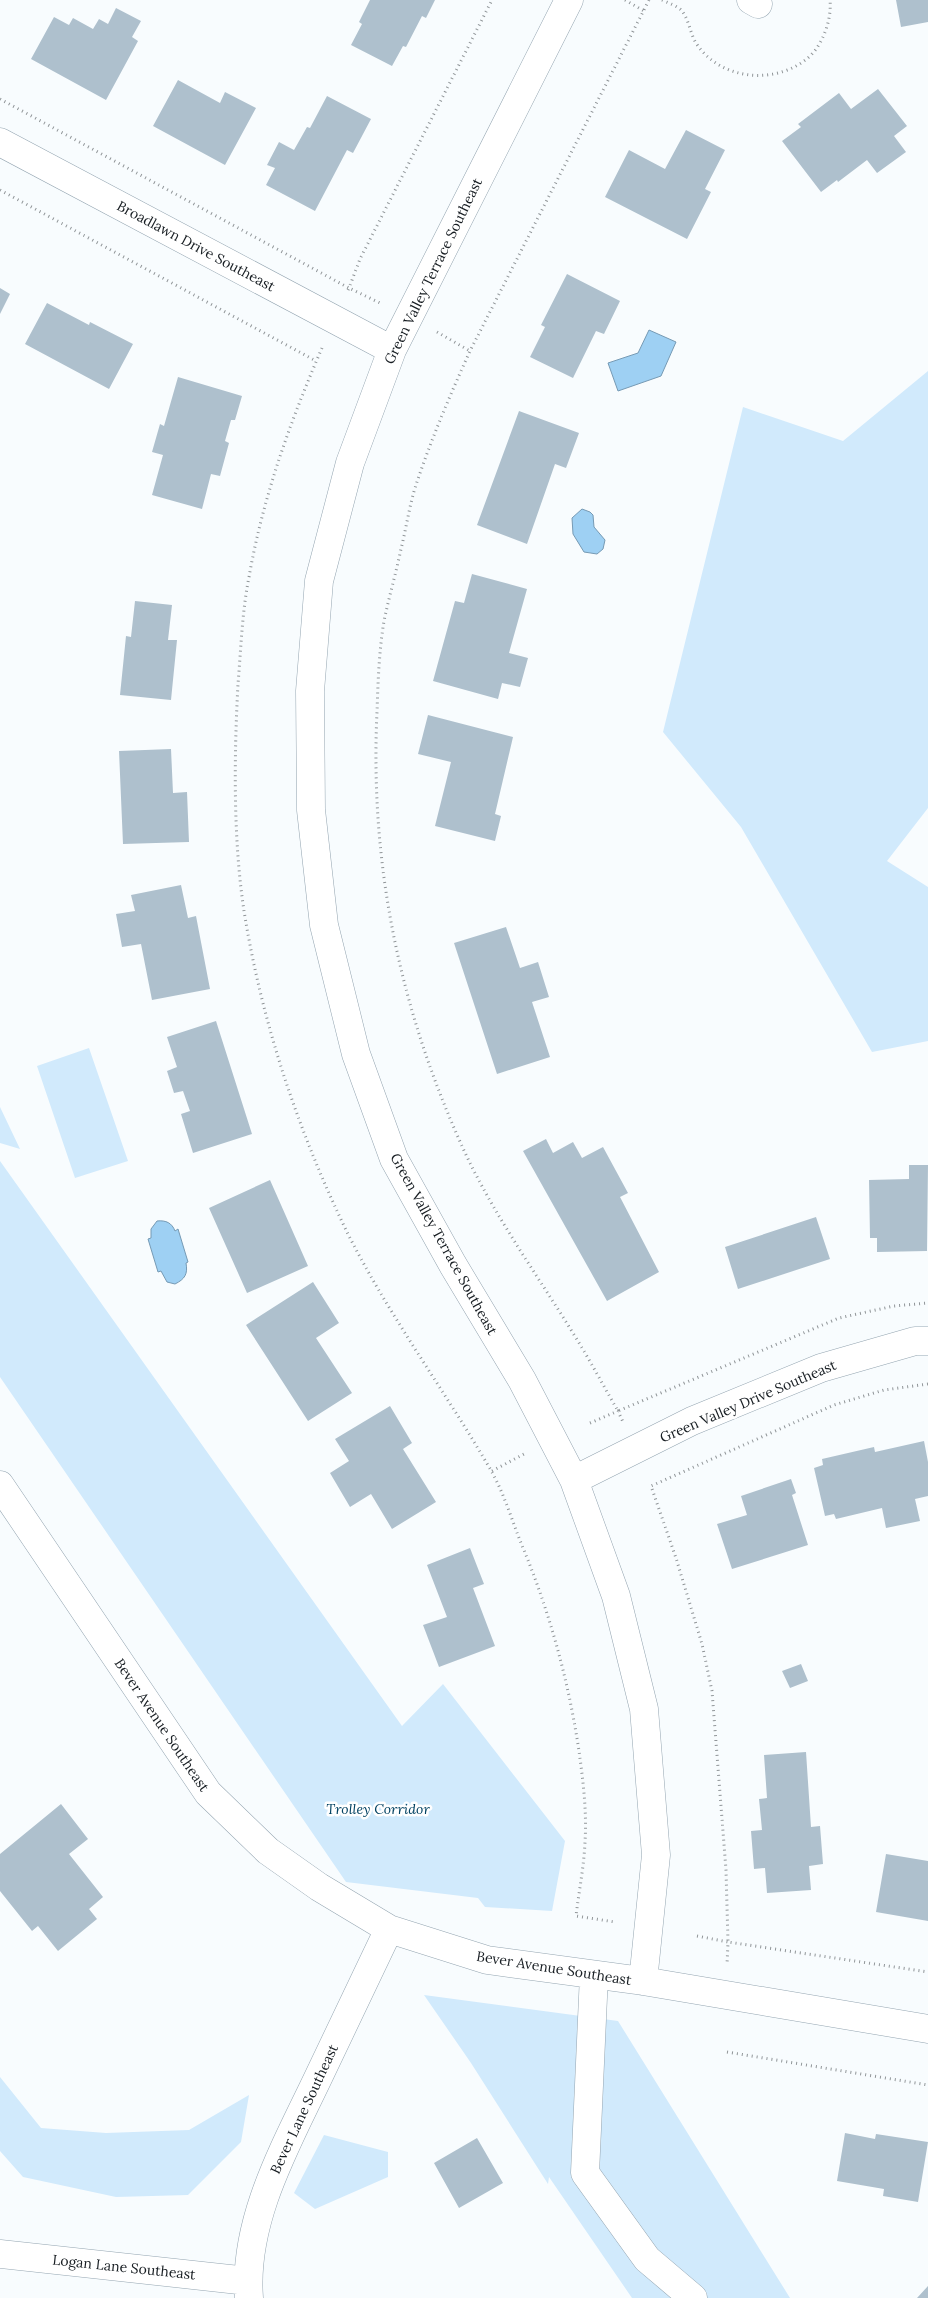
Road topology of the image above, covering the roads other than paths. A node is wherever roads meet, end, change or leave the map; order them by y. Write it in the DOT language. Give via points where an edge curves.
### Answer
graph roads {
  1 [pos="569,0"];
  2 [pos="0,142"];
  3 [pos="392,350"];
  4 [pos="928,1341"];
  5 [pos="574,1480"];
  6 [pos="0,1485"];
  7 [pos="389,1929"];
  8 [pos="594,1975"];
  9 [pos="643,1981"];
  10 [pos="928,2029"];
  11 [pos="0,2254"];
  12 [pos="248,2289"];
  13 [pos="693,2298"];
  1 -- 3 [label="street, Green Valley Terrace Southeast"];
  2 -- 3 [label="street, Broadlawn Drive Southeast"];
  3 -- 5 [label="street, Green Valley Terrace Southeast" via="350,463 319,581 310,691 311,810 324,926 356,1054 394,1160 522,1380"];
  4 -- 5 [label="street, Green Valley Drive Southeast" via="915,1341 820,1368 692,1420"];
  5 -- 9 [label="street, Green Valley Terrace Southeast" via="616,1596 644,1709 656,1855"];
  6 -- 7 [label="street, Bever Avenue Southeast" via="208,1793 268,1851 319,1887"];
  7 -- 8 [label="street, Bever Avenue Southeast" via="487,1960"];
  7 -- 12 [label="street, Bever Lane Southeast" via="273,2174 255,2234"];
  8 -- 9 [label="street, Bever Avenue Southeast"];
  8 -- 13 [label="street" via="586,2173 647,2259"];
  9 -- 10 [label="street, Bever Avenue Southeast"];
  11 -- 12 [label="street, Logan Lane Southeast"];
}
